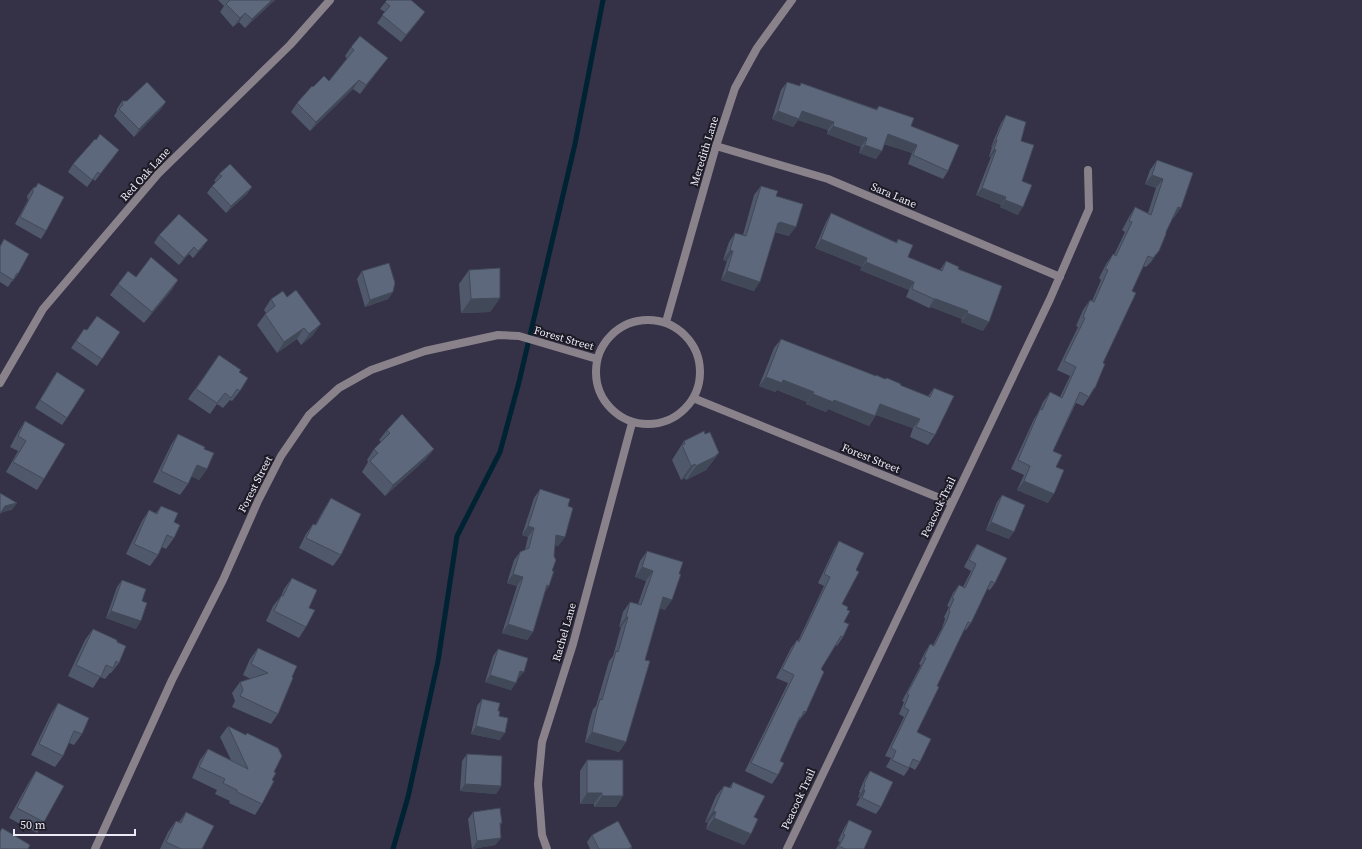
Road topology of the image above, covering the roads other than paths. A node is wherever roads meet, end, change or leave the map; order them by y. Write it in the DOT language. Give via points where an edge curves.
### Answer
graph roads {
  1 [pos="330,0"];
  2 [pos="792,0"];
  3 [pos="716,146"];
  4 [pos="1088,170"];
  5 [pos="1060,277"];
  6 [pos="666,322"];
  7 [pos="597,359"];
  8 [pos="0,382"];
  9 [pos="694,398"];
  10 [pos="632,423"];
  11 [pos="952,503"];
  12 [pos="95,849"];
  13 [pos="548,849"];
  14 [pos="787,849"];
  1 -- 8 [label="street, Red Oak Lane" via="290,45 158,174 43,310"];
  2 -- 3 [label="street, Meredith Lane" via="757,48 735,88"];
  3 -- 5 [label="street, Sara Lane" via="828,179"];
  3 -- 6 [label="street, Meredith Lane"];
  4 -- 5 [label="street, Peacock Trail" via="1090,209"];
  5 -- 11 [label="street, Peacock Trail"];
  6 -- 7 [label="street" via="649,319 621,327 604,343"];
  6 -- 9 [label="street" via="682,331 694,345 700,363 700,381"];
  7 -- 10 [label="street" via="595,375 598,391 606,405 618,416"];
  7 -- 12 [label="street, Forest Street" via="519,336 498,335 425,351 371,370 339,388 309,415 281,456 258,501"];
  9 -- 10 [label="street" via="685,410 660,424"];
  9 -- 11 [label="street, Forest Street"];
  10 -- 13 [label="street, Rachel Lane" via="573,644 542,742 538,784 542,835"];
  11 -- 14 [label="street, Peacock Trail"];
}
